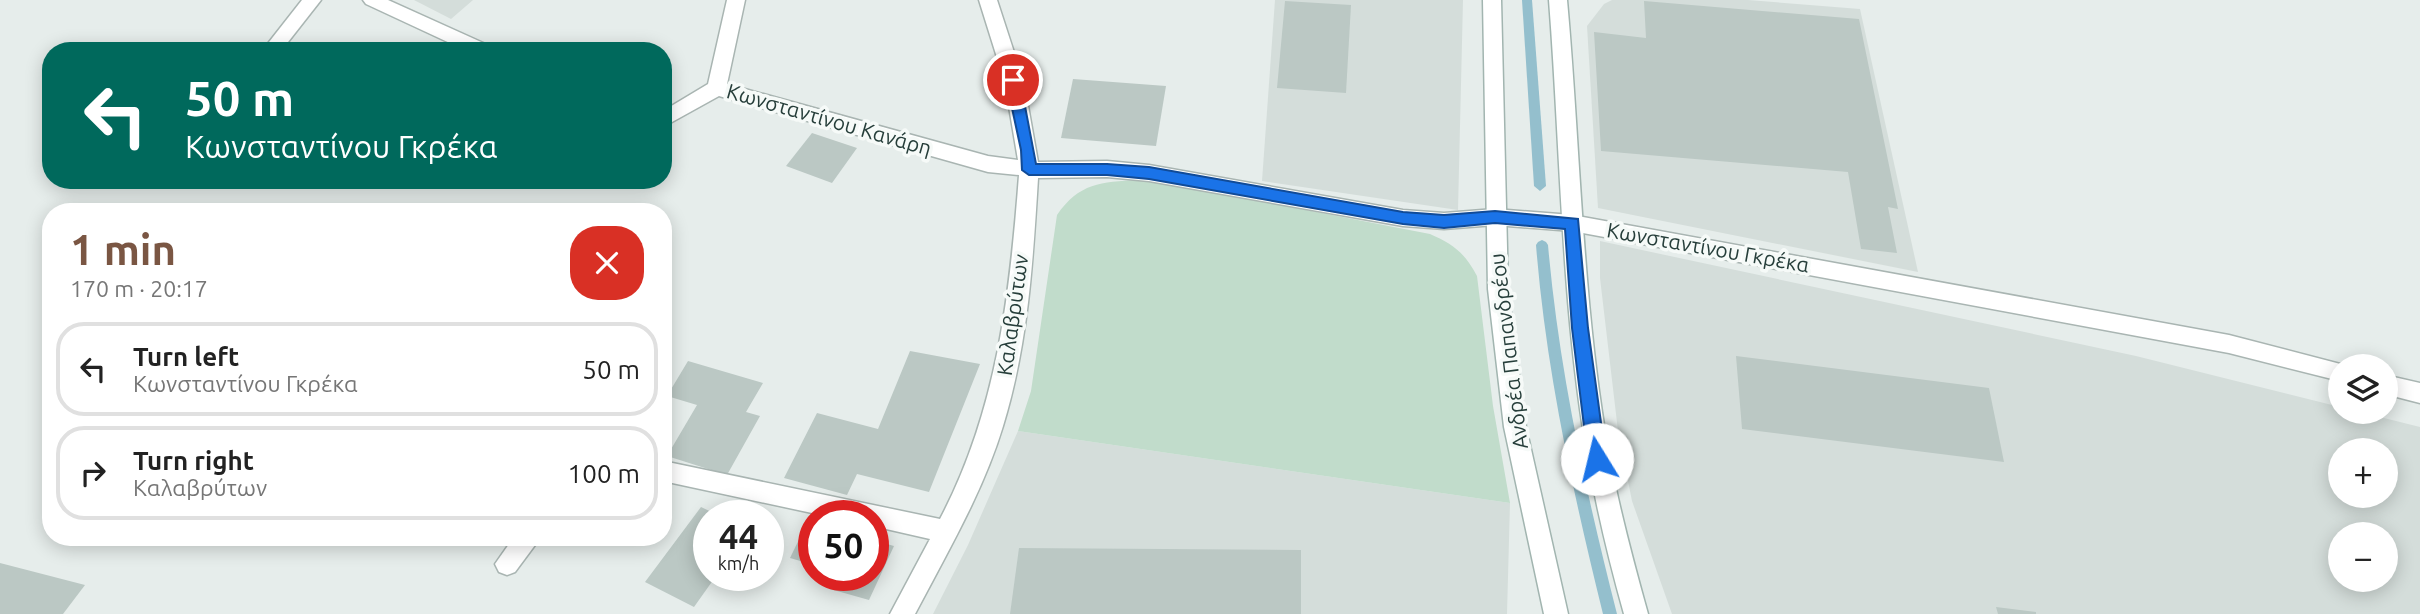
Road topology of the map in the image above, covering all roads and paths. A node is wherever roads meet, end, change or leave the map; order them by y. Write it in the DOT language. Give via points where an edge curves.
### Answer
graph roads {
  1 [pos="312,0"];
  2 [pos="372,0"];
  3 [pos="736,0"];
  4 [pos="988,0"];
  5 [pos="1492,0"];
  6 [pos="1560,1"];
  7 [pos="278,42"];
  8 [pos="464,42"];
  9 [pos="717,88"];
  10 [pos="672,115"];
  11 [pos="1029,170"];
  12 [pos="1495,217"];
  13 [pos="1572,223"];
  14 [pos="2328,369"];
  15 [pos="2398,387"];
  16 [pos="2420,393"];
  17 [pos="672,473"];
  18 [pos="945,531"];
  19 [pos="522,546"];
  20 [pos="507,564"];
  21 [pos="902,614"];
  22 [pos="1556,614"];
  23 [pos="1636,614"];
  1 -- 7 [label="street"];
  2 -- 8 [label="street"];
  3 -- 9 [label="street, Κωνσταντίνου Κανάρη"];
  4 -- 11 [label="street, Καλαβρύτων" via="1008,56"];
  5 -- 12 [label="street, Ανδρέα Παπανδρέου"];
  6 -- 13 [label="street"];
  9 -- 10 [label="street"];
  9 -- 11 [label="street, Κωνσταντίνου Κανάρη" via="964,158"];
  11 -- 12 [label="street, Κωνσταντίνου Γκρέκα" via="1149,173 1403,218"];
  11 -- 18 [label="street, Καλαβρύτων" via="1016,318 1002,392 979,463"];
  12 -- 13 [label="street, Κωνσταντίνου Γκρέκα"];
  12 -- 22 [label="street, Ανδρέα Παπανδρέου" via="1498,289 1515,427"];
  13 -- 14 [label="street, Κωνσταντίνου Γκρέκα" via="2215,341"];
  13 -- 23 [label="street" via="1597,459"];
  15 -- 16 [label="street"];
  17 -- 18 [label="street"];
  18 -- 21 [label="street, Καλαβρύτων"];
  19 -- 20 [label="street"];
}
